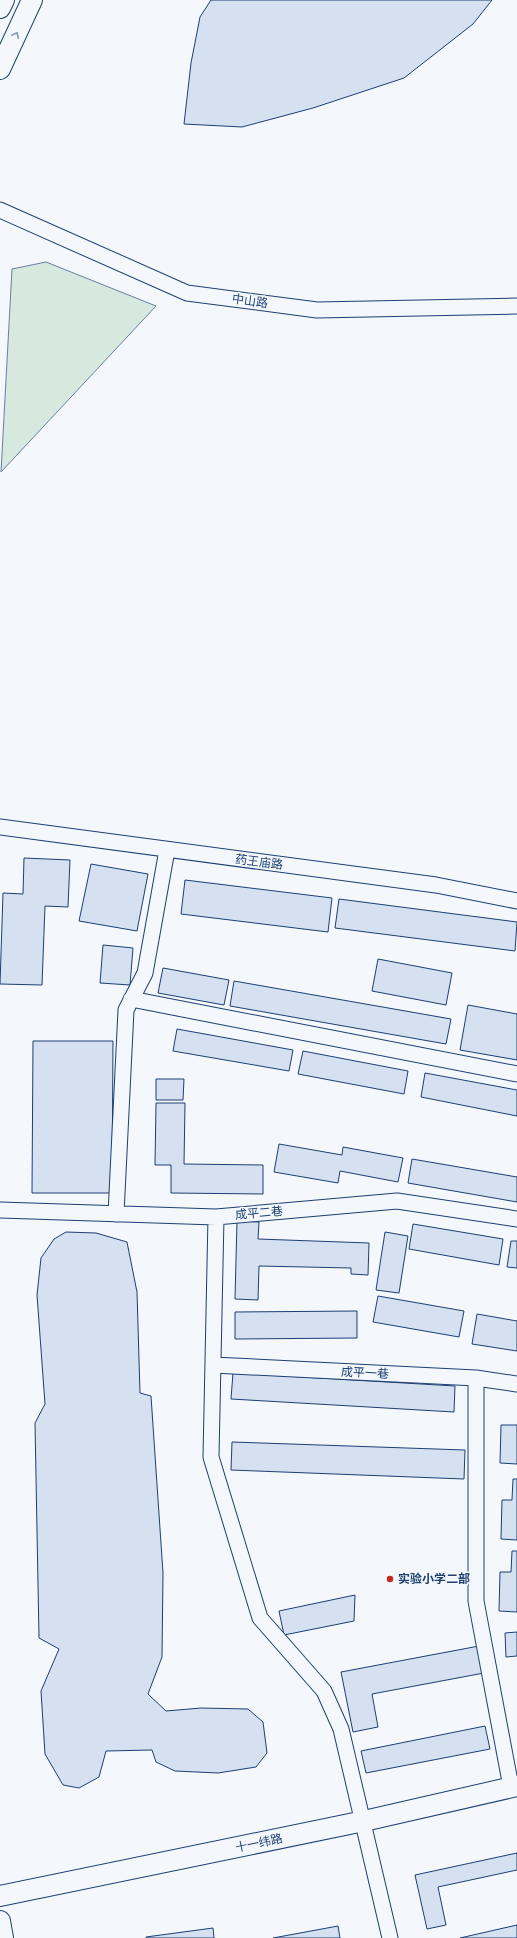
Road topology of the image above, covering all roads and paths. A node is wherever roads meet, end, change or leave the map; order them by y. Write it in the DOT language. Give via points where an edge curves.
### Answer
graph roads {
  1 [pos="4,0"];
  2 [pos="32,0"];
  3 [pos="0,8"];
  4 [pos="0,69"];
  5 [pos="0,210"];
  6 [pos="517,306"];
  7 [pos="0,827"];
  8 [pos="167,850"];
  9 [pos="517,900"];
  10 [pos="131,999"];
  11 [pos="517,1074"];
  12 [pos="0,1210"];
  13 [pos="116,1214"];
  14 [pos="216,1217"];
  15 [pos="517,1219"];
  16 [pos="213,1365"];
  17 [pos="476,1378"];
  18 [pos="517,1384"];
  19 [pos="514,1786"];
  20 [pos="364,1821"];
  21 [pos="0,1896"];
  22 [pos="0,1921"];
  23 [pos="3,1938"];
  24 [pos="390,1938"];
  1 -- 3 [label="main road"];
  4 -- 2 [label="main road, one-way"];
  5 -- 6 [label="street, 中山路" via="187,293 317,310"];
  7 -- 8 [label="street, 药王庙路"];
  8 -- 9 [label="street, 药王庙路" via="436,885"];
  8 -- 10 [label="street" via="145,973"];
  10 -- 11 [label="street"];
  10 -- 13 [label="street" via="126,1010"];
  12 -- 13 [label="street, 成平二巷"];
  13 -- 14 [label="street, 成平二巷"];
  14 -- 15 [label="street, 成平二巷" via="398,1201"];
  14 -- 16 [label="street"];
  16 -- 17 [label="street, 成平一巷"];
  16 -- 20 [label="street" via="211,1457 260,1618 324,1691 341,1728"];
  17 -- 18 [label="street, 成平一巷"];
  17 -- 19 [label="street" via="476,1601"];
  19 -- 20 [label="main road, 十一纬路"];
  20 -- 21 [label="main road, 十一纬路"];
  20 -- 24 [label="street"];
  22 -- 23 [label="main road"];
}
